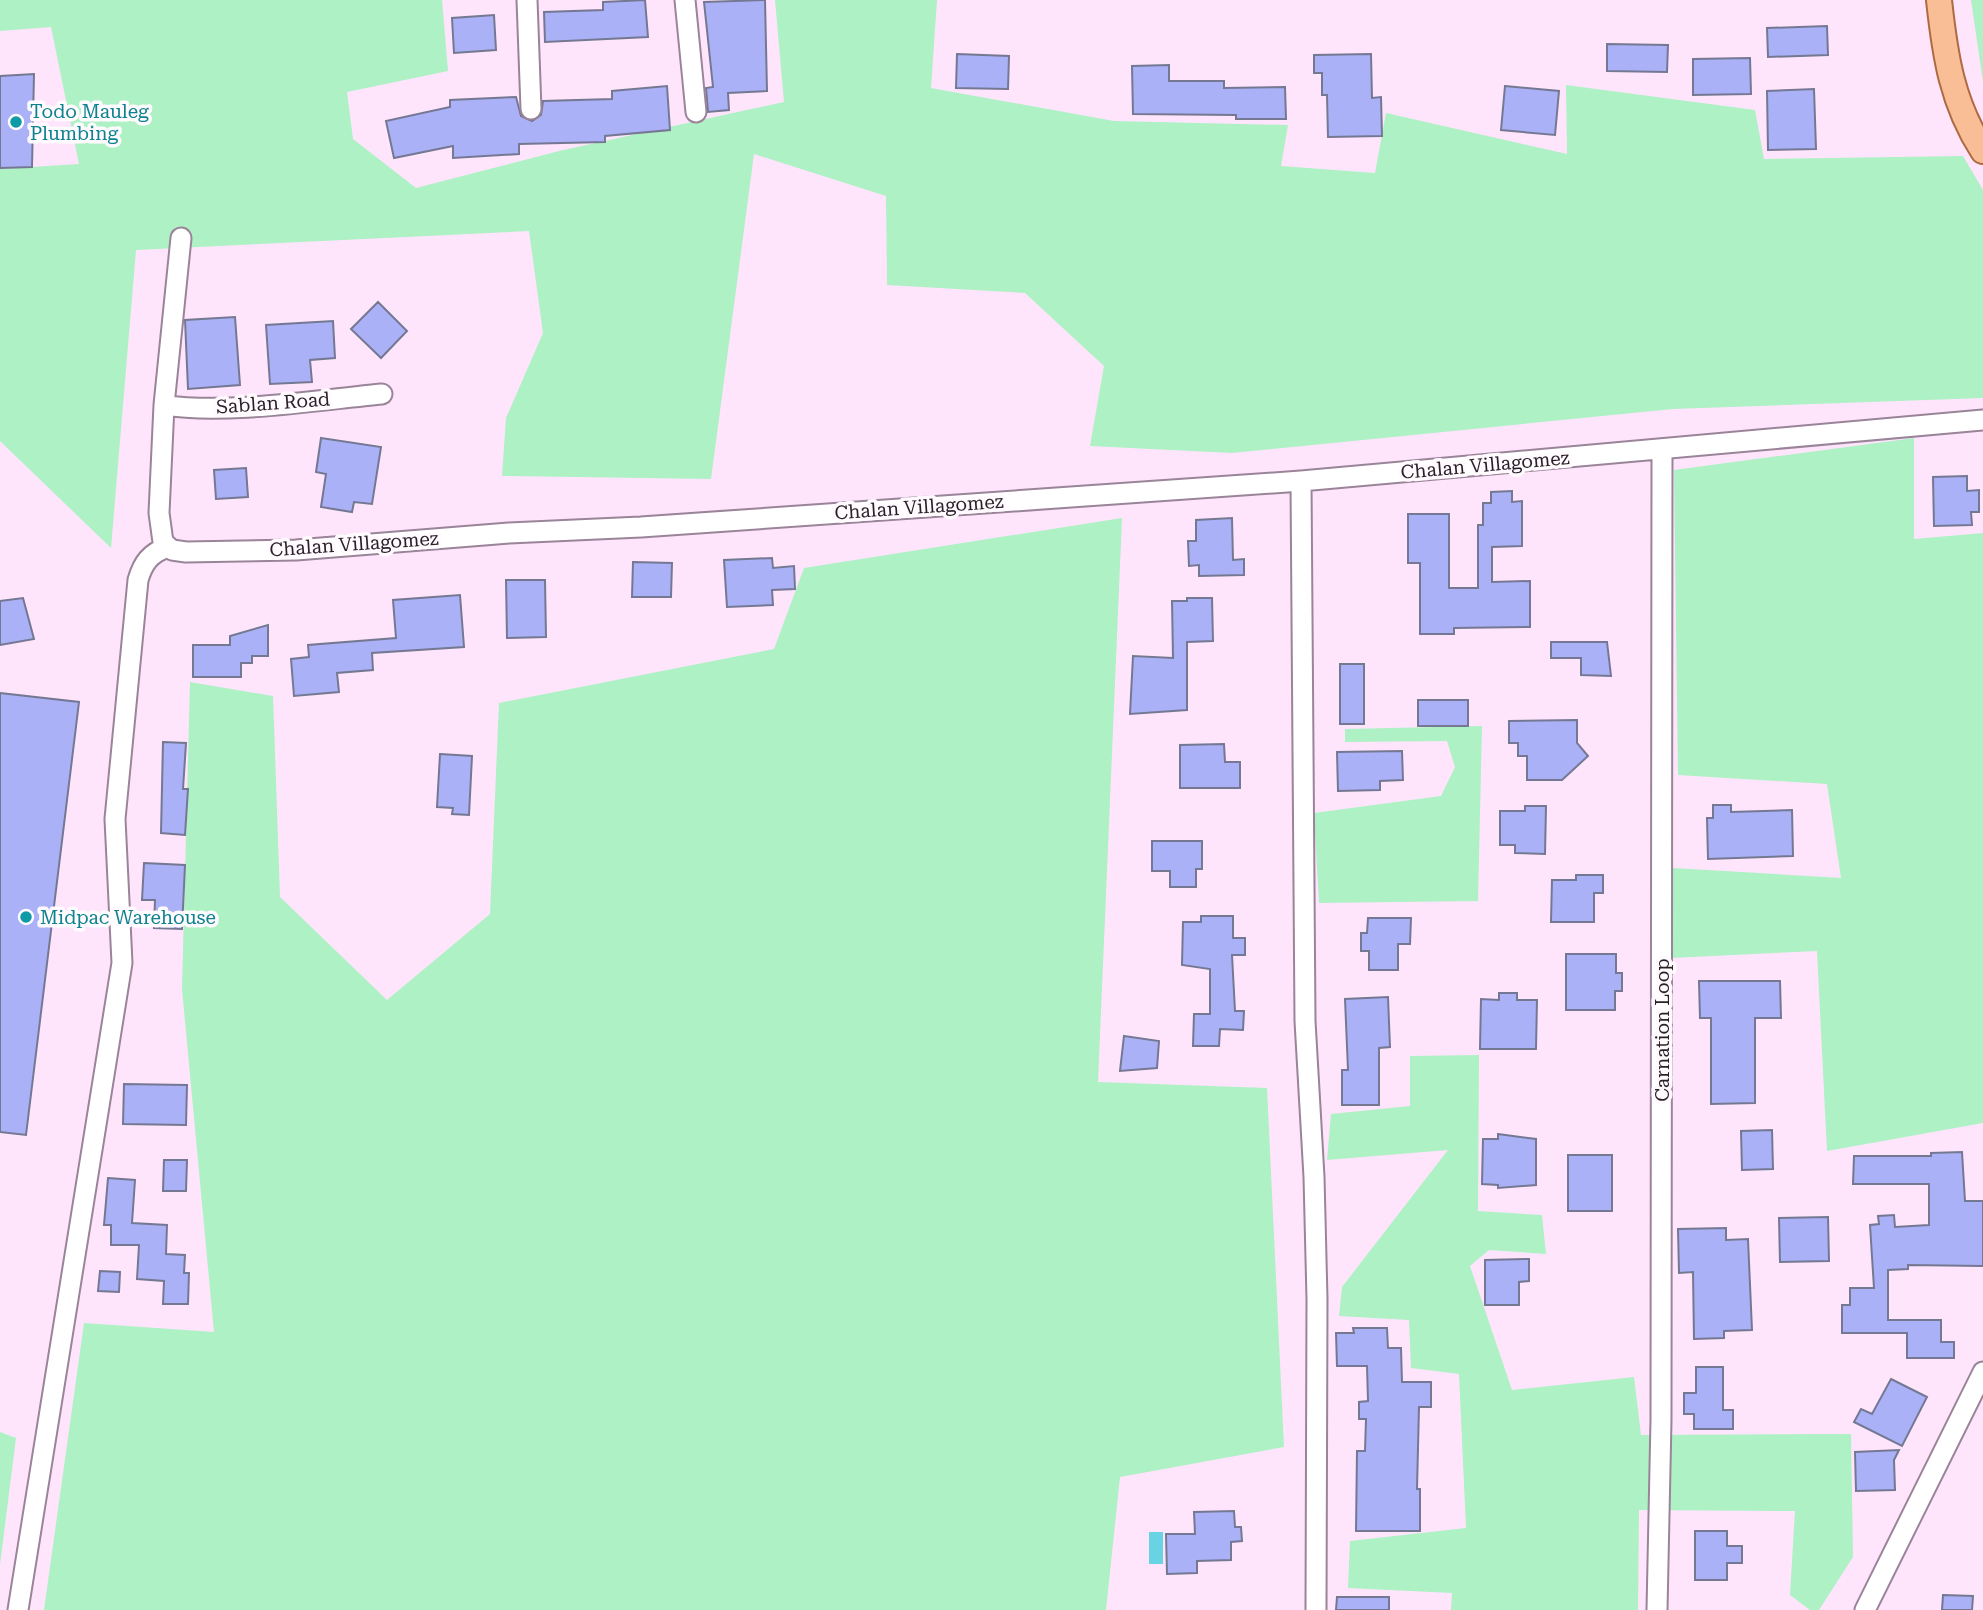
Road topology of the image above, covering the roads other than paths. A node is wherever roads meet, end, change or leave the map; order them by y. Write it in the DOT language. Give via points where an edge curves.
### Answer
graph roads {
  1 [pos="527,0"];
  2 [pos="685,0"];
  3 [pos="1939,0"];
  4 [pos="531,109"];
  5 [pos="696,113"];
  6 [pos="1983,151"];
  7 [pos="181,238"];
  8 [pos="382,394"];
  9 [pos="164,405"];
  10 [pos="1983,420"];
  11 [pos="1662,450"];
  12 [pos="1301,481"];
  13 [pos="168,547"];
  14 [pos="1983,1372"];
  15 [pos="18,1610"];
  16 [pos="1317,1610"];
  17 [pos="1657,1610"];
  18 [pos="1865,1610"];
  1 -- 4 [label="street"];
  2 -- 5 [label="street"];
  3 -- 6 [label="main road" via="1951,85"];
  7 -- 9 [label="street"];
  8 -- 9 [label="street, Sablan Road" via="223,407"];
  9 -- 13 [label="street" via="159,525"];
  10 -- 11 [label="street, Chalan Villagomez"];
  11 -- 12 [label="street, Chalan Villagomez"];
  11 -- 17 [label="street, Carnation Loop"];
  12 -- 13 [label="street, Chalan Villagomez" via="296,550 186,552"];
  12 -- 16 [label="street" via="1305,1021 1317,1309"];
  13 -- 15 [label="street" via="150,557 138,580 115,819 122,963"];
  14 -- 18 [label="street"];
}
